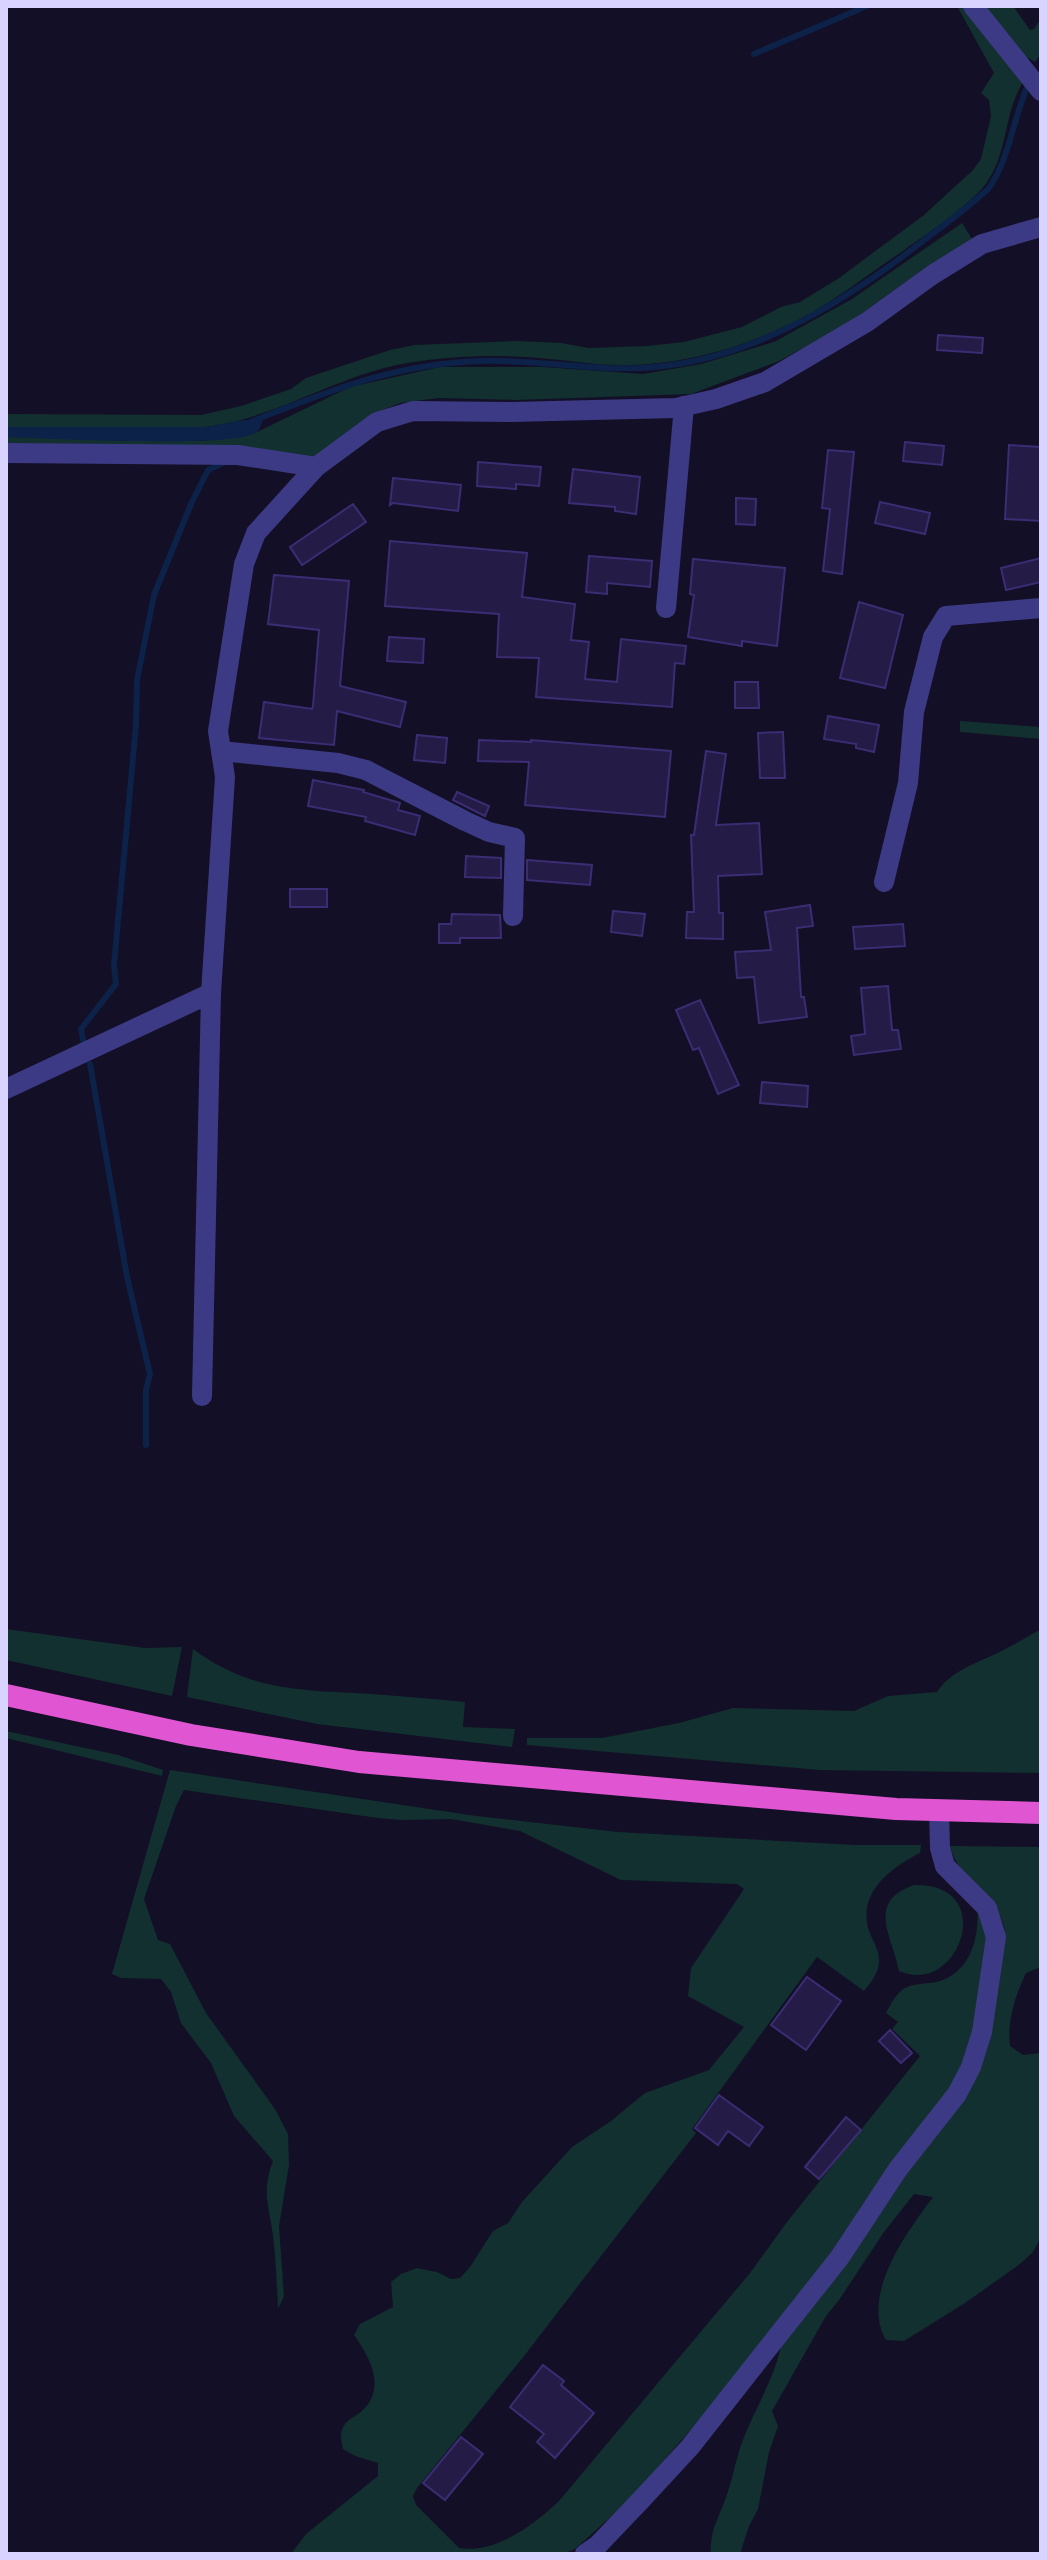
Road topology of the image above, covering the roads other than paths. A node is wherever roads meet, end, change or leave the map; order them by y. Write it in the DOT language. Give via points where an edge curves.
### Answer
graph roads {
  1 [pos="973,6"];
  2 [pos="1041,91"];
  3 [pos="1041,227"];
  4 [pos="684,406"];
  5 [pos="6,453"];
  6 [pos="316,467"];
  7 [pos="666,608"];
  8 [pos="1041,608"];
  9 [pos="221,751"];
  10 [pos="884,882"];
  11 [pos="513,916"];
  12 [pos="211,993"];
  13 [pos="8,1083"];
  14 [pos="202,1396"];
  15 [pos="6,1695"];
  16 [pos="939,1811"];
  17 [pos="1041,1813"];
  18 [pos="585,2554"];
  1 -- 2 [label="street"];
  3 -- 4 [label="street" via="982,244 867,322 765,382"];
  4 -- 6 [label="street" via="413,411 377,422"];
  4 -- 7 [label="street"];
  5 -- 6 [label="street" via="238,455"];
  6 -- 9 [label="street" via="256,533 244,564 218,731"];
  8 -- 10 [label="street" via="946,616 933,637 914,712 908,783"];
  9 -- 11 [label="street" via="366,770 489,832 515,838"];
  9 -- 12 [label="street" via="225,777"];
  12 -- 13 [label="street"];
  12 -- 14 [label="street"];
  15 -- 16 [label="highway" via="191,1735 359,1762"];
  16 -- 17 [label="highway"];
  16 -- 18 [label="street" via="945,1866 987,1908 996,1937 982,2032 971,2067 840,2257 690,2447"];
}
